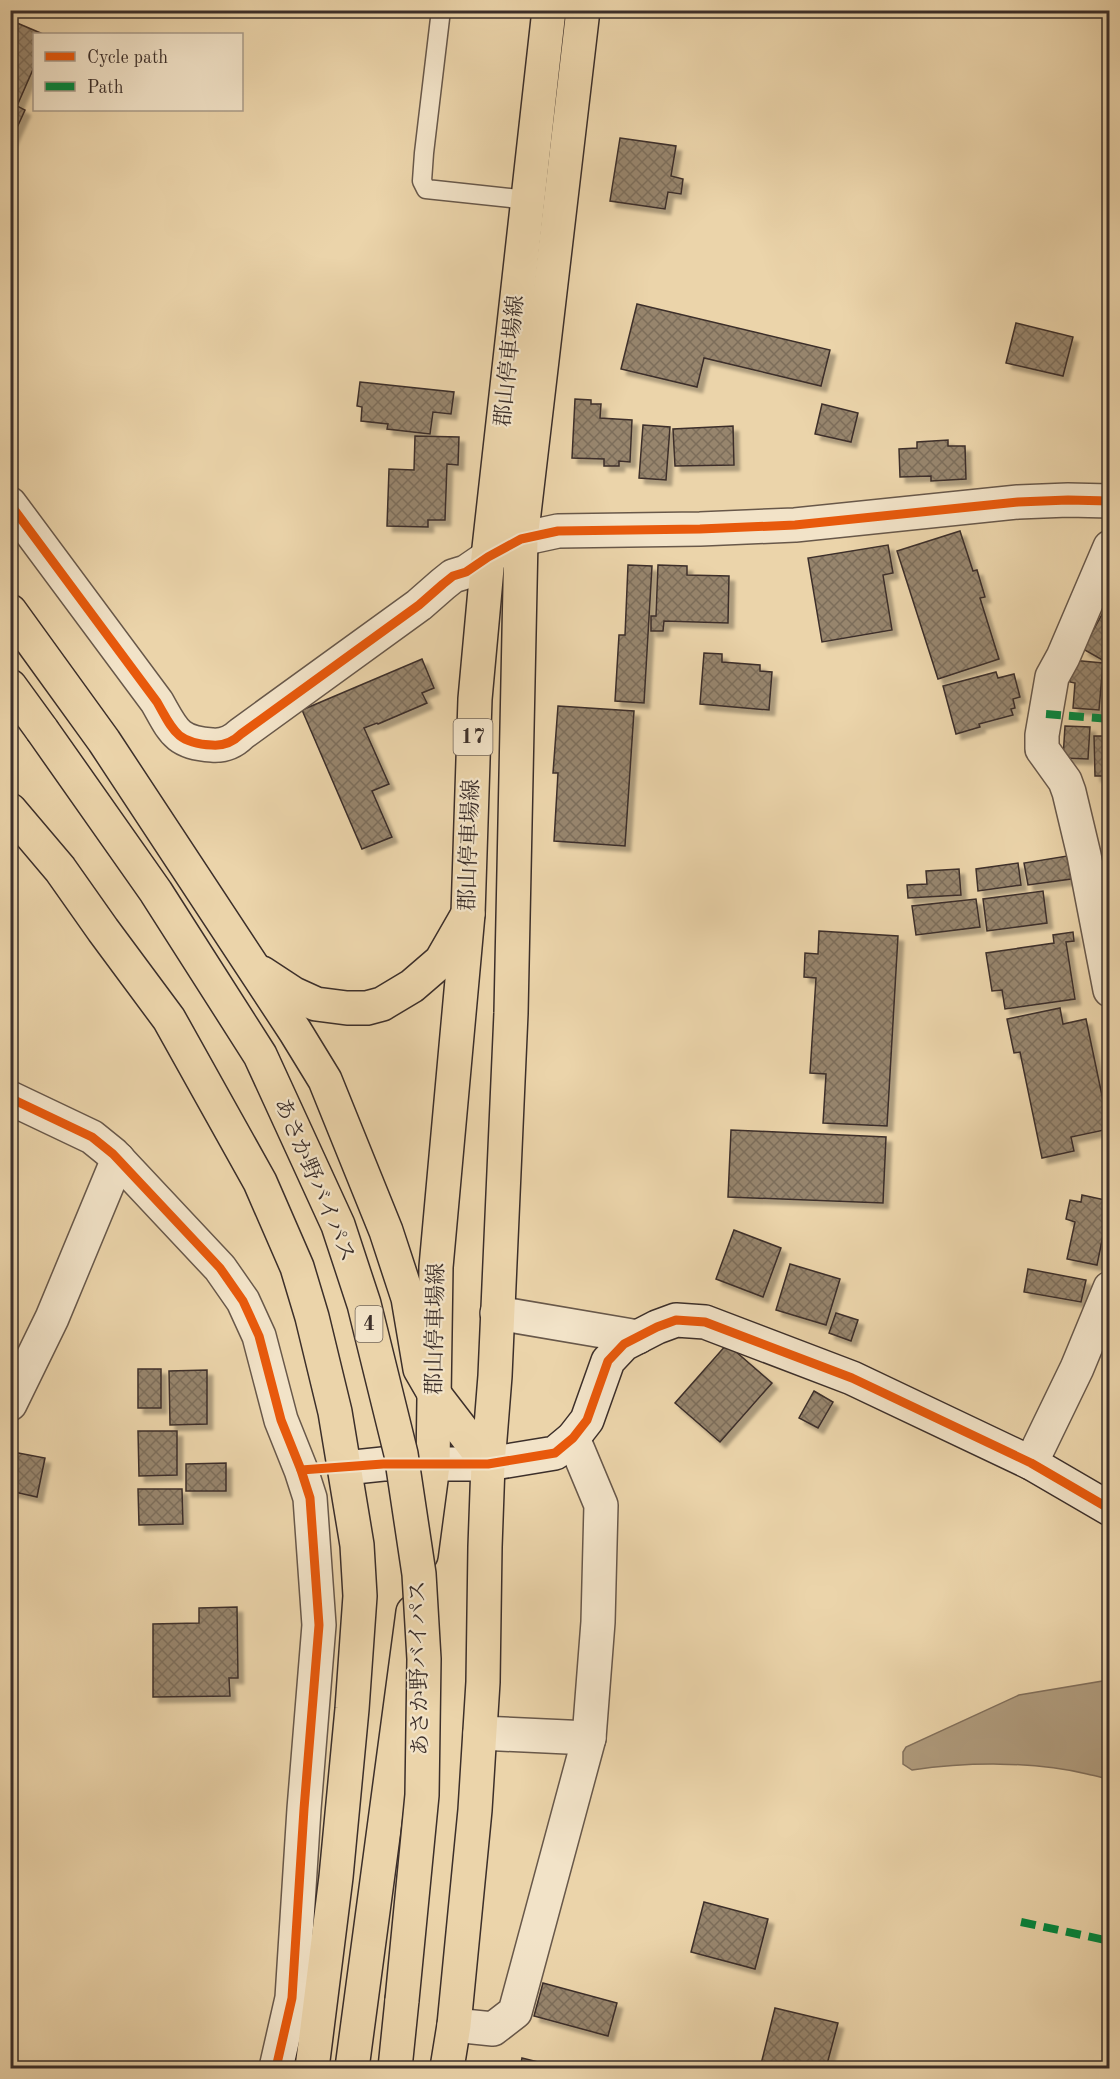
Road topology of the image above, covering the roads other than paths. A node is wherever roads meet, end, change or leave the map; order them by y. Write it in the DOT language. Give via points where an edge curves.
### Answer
graph roads {
  1 [pos="441,10"];
  2 [pos="549,10"];
  3 [pos="583,10"];
  4 [pos="528,200"];
  5 [pos="1110,501"];
  6 [pos="10,504"];
  7 [pos="521,539"];
  8 [pos="1110,547"];
  9 [pos="488,557"];
  10 [pos="10,611"];
  11 [pos="10,687"];
  12 [pos="10,810"];
  13 [pos="468,914"];
  14 [pos="251,964"];
  15 [pos="1110,990"];
  16 [pos="10,1098"];
  17 [pos="118,1159"];
  18 [pos="1110,1288"];
  19 [pos="498,1313"];
  20 [pos="638,1337"];
  21 [pos="435,1395"];
  22 [pos="10,1404"];
  23 [pos="573,1438"];
  24 [pos="1030,1463"];
  25 [pos="488,1464"];
  26 [pos="433,1466"];
  27 [pos="345,1468"];
  28 [pos="301,1470"];
  29 [pos="1110,1509"];
  30 [pos="480,1732"];
  31 [pos="589,1738"];
  32 [pos="454,2025"];
  33 [pos="276,2068"];
  34 [pos="312,2068"];
  35 [pos="352,2068"];
  36 [pos="395,2068"];
  37 [pos="447,2068"];
  1 -- 4 [label="lane" via="422,181 426,189"];
  2 -- 4 [label="main road, 郡山停車場線 / 17"];
  3 -- 7 [label="main road, 郡山停車場線 / 17"];
  4 -- 9 [label="main road, 郡山停車場線 / 17"];
  5 -- 7 [label="street" via="1018,502 795,525 558,531"];
  6 -- 9 [label="street" via="157,702 174,731 181,738 202,745 233,742 453,576"];
  7 -- 9 [label="street"];
  7 -- 19 [label="main road, 郡山停車場線 / 17" via="511,1013"];
  8 -- 15 [label="street" via="1052,678 1042,735 1042,749 1069,792"];
  9 -- 13 [label="main road, 郡山停車場線 / 17" via="475,699"];
  10 -- 14 [label="main road" via="104,741"];
  11 -- 36 [label="main road, あさか野バイパス / 4, bridge" via="156,892 260,1055 338,1225 364,1304 400,1454 418,1574 424,1659 422,1795"];
  12 -- 27 [label="main road" via="60,869 169,1019 260,1182 297,1267 312,1317"];
  13 -- 14 [label="main road" via="441,961 412,986 367,1008 316,1004 294,994"];
  13 -- 21 [label="main road, 郡山停車場線 / 17" via="436,1267"];
  14 -- 21 [label="main road" via="325,1080 386,1231 408,1298 420,1369"];
  16 -- 17 [label="street" via="92,1137"];
  17 -- 22 [label="street" via="52,1318"];
  17 -- 28 [label="street" via="220,1268 243,1301 259,1336 286,1434"];
  18 -- 24 [label="street" via="1077,1368"];
  19 -- 20 [label="street"];
  19 -- 25 [label="main road, 郡山停車場線 / 17"];
  20 -- 23 [label="street" via="608,1360 587,1420"];
  20 -- 24 [label="street" via="676,1320 705,1322 852,1378"];
  21 -- 25 [label="main road"];
  21 -- 26 [label="main road, 郡山停車場線 / 17"];
  23 -- 25 [label="street" via="555,1453"];
  23 -- 31 [label="street" via="601,1505 598,1622"];
  24 -- 29 [label="street"];
  25 -- 26 [label="street"];
  25 -- 30 [label="main road, 郡山停車場線"];
  26 -- 27 [label="street" via="382,1464"];
  26 -- 35 [label="main road, 郡山停車場線"];
  27 -- 28 [label="street"];
  27 -- 34 [label="main road" via="360,1596 336,1876"];
  28 -- 33 [label="street" via="310,1498 319,1625 292,1998"];
  30 -- 31 [label="street"];
  30 -- 32 [label="main road, 郡山停車場線"];
  31 -- 32 [label="street" via="515,2012 493,2029"];
  32 -- 37 [label="main road, 郡山停車場線"];
}
